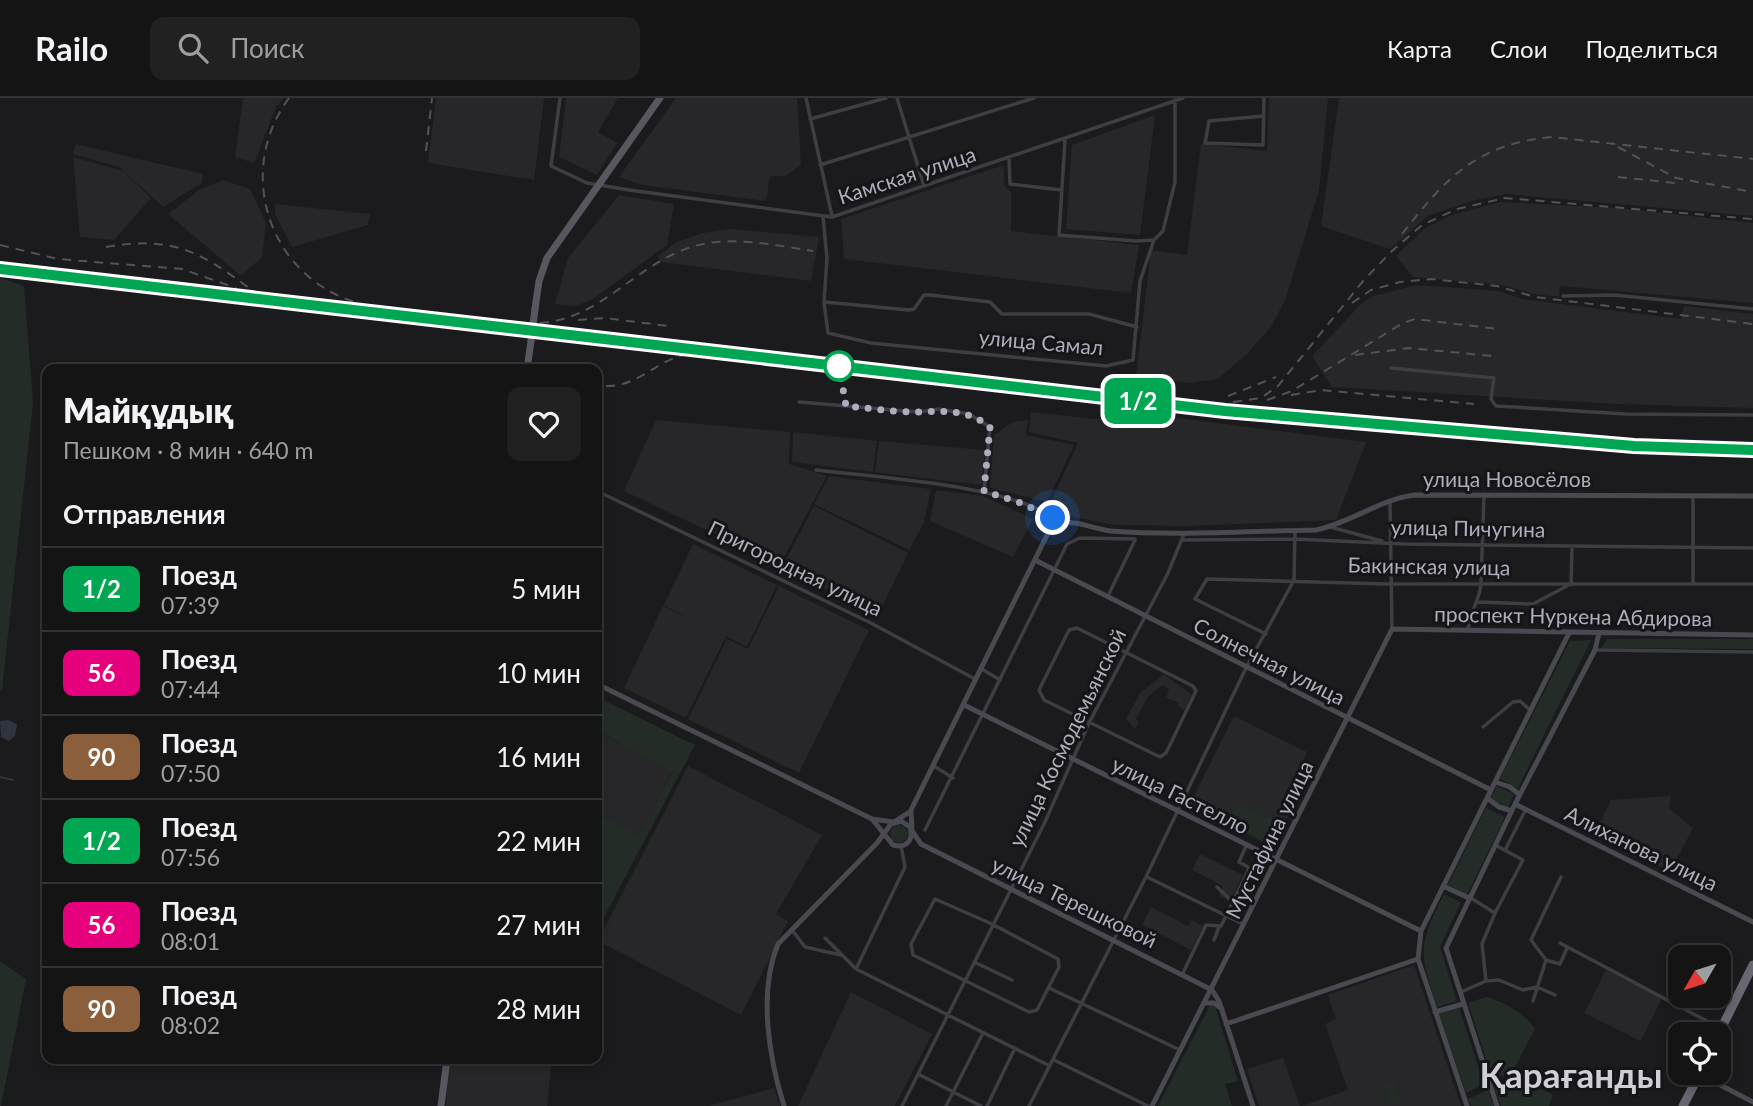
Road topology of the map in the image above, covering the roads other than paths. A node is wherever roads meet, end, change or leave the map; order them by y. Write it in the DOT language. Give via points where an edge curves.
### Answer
graph roads {
  1 [pos="560,98"];
  2 [pos="660,98"];
  3 [pos="806,98"];
  4 [pos="886,98"];
  5 [pos="897,98"];
  6 [pos="1034,98"];
  7 [pos="1183,98"];
  8 [pos="1264,98"];
  9 [pos="1175,99"];
  10 [pos="1263,116"];
  11 [pos="810,118"];
  12 [pos="909,135"];
  13 [pos="1065,140"];
  14 [pos="1009,159"];
  15 [pos="820,166"];
  16 [pos="599,184"];
  17 [pos="924,186"];
  18 [pos="1062,190"];
  19 [pos="832,216"];
  20 [pos="823,218"];
  21 [pos="1154,240"];
  22 [pos="1563,296"];
  23 [pos="824,302"];
  24 [pos="1753,309"];
  25 [pos="1138,327"];
  26 [pos="528,364"];
  27 [pos="1391,368"];
  28 [pos="799,402"];
  29 [pos="1753,415"];
  30 [pos="816,470"];
  31 [pos="984,491"];
  32 [pos="602,493"];
  33 [pos="1484,495"];
  34 [pos="1693,496"];
  35 [pos="1753,496"];
  36 [pos="1390,501"];
  37 [pos="1056,523"];
  38 [pos="1330,527"];
  39 [pos="1102,530"];
  40 [pos="1295,530"];
  41 [pos="1135,536"];
  42 [pos="1183,536"];
  43 [pos="1101,538"];
  44 [pos="1294,539"];
  45 [pos="1391,543"];
  46 [pos="1482,545"];
  47 [pos="1572,547"];
  48 [pos="1694,548"];
  49 [pos="1753,548"];
  50 [pos="1035,560"];
  51 [pos="1055,572"];
  52 [pos="1294,580"];
  53 [pos="1393,582"];
  54 [pos="1693,583"];
  55 [pos="1481,584"];
  56 [pos="1753,584"];
  57 [pos="1570,585"];
  58 [pos="1107,598"];
  59 [pos="1476,602"];
  60 [pos="1145,618"];
  61 [pos="1392,629"];
  62 [pos="1468,630"];
  63 [pos="1569,633"];
  64 [pos="1599,633"];
  65 [pos="1266,634"];
  66 [pos="1753,635"];
  67 [pos="1595,650"];
  68 [pos="1753,652"];
  69 [pos="1128,653"];
  70 [pos="1246,668"];
  71 [pos="982,669"];
  72 [pos="976,680"];
  73 [pos="1000,680"];
  74 [pos="602,686"];
  75 [pos="964,705"];
  76 [pos="1530,710"];
  77 [pos="983,714"];
  78 [pos="1347,719"];
  79 [pos="1089,723"];
  80 [pos="1483,727"];
  81 [pos="1072,760"];
  82 [pos="933,766"];
  83 [pos="953,778"];
  84 [pos="1495,782"];
  85 [pos="1491,790"];
  86 [pos="1520,795"];
  87 [pos="1487,798"];
  88 [pos="1515,804"];
  89 [pos="1527,809"];
  90 [pos="911,810"];
  91 [pos="1176,811"];
  92 [pos="1512,811"];
  93 [pos="872,819"];
  94 [pos="894,822"];
  95 [pos="925,830"];
  96 [pos="912,831"];
  97 [pos="886,833"];
  98 [pos="877,843"];
  99 [pos="890,843"];
  100 [pos="921,844"];
  101 [pos="1495,845"];
  102 [pos="903,846"];
  103 [pos="1247,846"];
  104 [pos="1505,850"];
  105 [pos="1278,861"];
  106 [pos="1146,877"];
  107 [pos="1561,877"];
  108 [pos="1443,886"];
  109 [pos="1217,887"];
  110 [pos="1010,890"];
  111 [pos="1469,897"];
  112 [pos="1233,902"];
  113 [pos="1495,913"];
  114 [pos="1226,915"];
  115 [pos="1753,922"];
  116 [pos="992,924"];
  117 [pos="1245,925"];
  118 [pos="1219,928"];
  119 [pos="790,930"];
  120 [pos="1421,931"];
  121 [pos="825,939"];
  122 [pos="1113,940"];
  123 [pos="1214,940"];
  124 [pos="1560,943"];
  125 [pos="1567,947"];
  126 [pos="843,956"];
  127 [pos="1418,959"];
  128 [pos="1546,960"];
  129 [pos="974,962"];
  130 [pos="1753,965"];
  131 [pos="856,969"];
  132 [pos="1182,975"];
  133 [pos="1012,980"];
  134 [pos="965,981"];
  135 [pos="1486,981"];
  136 [pos="1537,987"];
  137 [pos="1049,988"];
  138 [pos="1212,990"];
  139 [pos="1459,993"];
  140 [pos="1555,995"];
  141 [pos="1533,1001"];
  142 [pos="1082,1003"];
  143 [pos="1204,1003"];
  144 [pos="1463,1004"];
  145 [pos="1222,1009"];
  146 [pos="1435,1012"];
  147 [pos="948,1014"];
  148 [pos="1702,1022"];
  149 [pos="1725,1022"];
  150 [pos="1226,1024"];
  151 [pos="983,1032"];
  152 [pos="1015,1048"];
  153 [pos="1180,1050"];
  154 [pos="1054,1060"];
  155 [pos="446,1064"];
  156 [pos="1050,1066"];
  157 [pos="918,1074"];
  158 [pos="1693,1085"];
  159 [pos="1721,1085"];
  160 [pos="953,1091"];
  161 [pos="1753,1102"];
  162 [pos="441,1106"];
  163 [pos="784,1106"];
  164 [pos="902,1106"];
  165 [pos="946,1106"];
  166 [pos="981,1106"];
  167 [pos="987,1106"];
  168 [pos="1029,1106"];
  169 [pos="1150,1106"];
  170 [pos="1253,1106"];
  171 [pos="1467,1106"];
  172 [pos="1497,1106"];
  173 [pos="1683,1106"];
  1 -- 16 [label="street, Камская улица" via="551,166"];
  2 -- 16 [label="main road"];
  3 -- 11 [label="street"];
  4 -- 11 [label="street"];
  5 -- 12 [label="street"];
  6 -- 12 [label="street"];
  7 -- 9 [label="street, Камская улица"];
  8 -- 10 [label="street"];
  9 -- 13 [label="street, Камская улица"];
  9 -- 21 [label="street" via="1175,182 1163,231"];
  10 -- 10 [label="street" via="1209,121 1205,143 1262,145"];
  11 -- 15 [label="street"];
  12 -- 15 [label="street"];
  12 -- 17 [label="street"];
  13 -- 14 [label="street, Камская улица"];
  13 -- 18 [label="street"];
  14 -- 17 [label="street, Камская улица"];
  14 -- 18 [label="street" via="1010,184"];
  15 -- 19 [label="street"];
  16 -- 20 [label="street, Камская улица"];
  16 -- 26 [label="main road, bridge" via="544,265"];
  17 -- 19 [label="street, Камская улица"];
  18 -- 21 [label="street" via="1059,235"];
  19 -- 20 [label="street, Камская улица"];
  20 -- 23 [label="street" via="827,258"];
  21 -- 25 [label="street" via="1140,281"];
  22 -- 24 [label="street" via="1640,297"];
  23 -- 25 [label="street, улица Самал" via="909,310 924,295 931,295 990,302 1002,314 1089,314"];
  23 -- 25 [label="street, улица Самал" via="828,333 880,344 1106,366 1133,360"];
  27 -- 29 [label="street" via="1494,378 1491,399 1496,406"];
  28 -- 31 [label="street" via="918,412 939,409 981,419 990,427"];
  30 -- 31 [label="street, улица Пичугина"];
  31 -- 37 [label="street, улица Пичугина" via="1041,511"];
  32 -- 72 [label="street, Пригородная улица" via="869,622"];
  33 -- 34 [label="main road, улица Новосёлов"];
  33 -- 36 [label="main road, улица Новосёлов" via="1413,495"];
  33 -- 46 [label="street"];
  34 -- 35 [label="main road, улица Новосёлов"];
  34 -- 48 [label="street"];
  36 -- 38 [label="main road, улица Новосёлов"];
  36 -- 45 [label="street, Мустафина улица"];
  37 -- 39 [label="main road, улица Пичугина"];
  37 -- 50 [label="main road"];
  38 -- 40 [label="main road, улица Новосёлов"];
  38 -- 45 [label="street"];
  39 -- 41 [label="main road, улица Пичугина"];
  39 -- 43 [label="street"];
  40 -- 42 [label="main road, улица Новосёлов"];
  40 -- 44 [label="street"];
  41 -- 42 [label="main road, улица Пичугина"];
  41 -- 43 [label="street"];
  41 -- 58 [label="street"];
  42 -- 44 [label="street, улица Пичугина"];
  42 -- 60 [label="street, улица Космодемьянской"];
  43 -- 51 [label="street" via="1073,539"];
  44 -- 45 [label="street, улица Пичугина"];
  44 -- 52 [label="street"];
  45 -- 46 [label="street, улица Пичугина"];
  45 -- 53 [label="street, Мустафина улица"];
  46 -- 47 [label="street, улица Пичугина"];
  46 -- 55 [label="street"];
  47 -- 48 [label="street, улица Пичугина"];
  47 -- 57 [label="street"];
  48 -- 49 [label="street, улица Пичугина"];
  48 -- 54 [label="street"];
  50 -- 51 [label="main road, Солнечная улица"];
  50 -- 71 [label="main road"];
  51 -- 58 [label="main road, Солнечная улица"];
  51 -- 73 [label="street"];
  52 -- 53 [label="street, Бакинская улица"];
  52 -- 65 [label="street"];
  52 -- 65 [label="street, Бакинская улица" via="1208,579 1203,583 1195,599"];
  53 -- 55 [label="street, Бакинская улица"];
  53 -- 61 [label="street, Мустафина улица"];
  54 -- 56 [label="street, Бакинская улица"];
  54 -- 57 [label="street, Бакинская улица"];
  55 -- 57 [label="street, Бакинская улица"];
  55 -- 59 [label="street"];
  57 -- 59 [label="street" via="1533,604"];
  58 -- 60 [label="main road, Солнечная улица"];
  59 -- 62 [label="street"];
  60 -- 69 [label="street, улица Космодемьянской"];
  60 -- 70 [label="main road, Солнечная улица"];
  61 -- 62 [label="main road, проспект Нуркена Абдирова"];
  61 -- 78 [label="main road, Мустафина улица"];
  62 -- 63 [label="main road, проспект Нуркена Абдирова"];
  63 -- 64 [label="main road, проспект Нуркена Абдирова"];
  63 -- 76 [label="main road"];
  64 -- 66 [label="main road, проспект Нуркена Абдирова"];
  64 -- 67 [label="main road"];
  65 -- 70 [label="street"];
  67 -- 68 [label="street, проспект Нуркена Абдирова"];
  67 -- 86 [label="main road"];
  69 -- 79 [label="street, улица Космодемьянской"];
  69 -- 79 [label="street" via="1077,628 1069,630 1039,690 1044,700"];
  69 -- 79 [label="street" via="1196,691 1166,754 1160,757"];
  70 -- 78 [label="main road, Солнечная улица"];
  70 -- 91 [label="street"];
  71 -- 72 [label="main road"];
  71 -- 73 [label="street"];
  72 -- 75 [label="main road"];
  73 -- 77 [label="street"];
  74 -- 93 [label="main road, улица Терешковой"];
  75 -- 77 [label="main road, улица Гастелло"];
  75 -- 82 [label="main road"];
  76 -- 80 [label="street" via="1520,701 1513,702"];
  76 -- 84 [label="main road"];
  77 -- 81 [label="main road, улица Гастелло"];
  77 -- 83 [label="street"];
  78 -- 85 [label="main road, Солнечная улица"];
  78 -- 105 [label="main road, Мустафина улица"];
  79 -- 81 [label="street, улица Космодемьянской"];
  81 -- 91 [label="main road, улица Гастелло"];
  81 -- 110 [label="street, улица Космодемьянской"];
  82 -- 83 [label="street"];
  82 -- 90 [label="main road"];
  83 -- 95 [label="street"];
  84 -- 85 [label="main road"];
  84 -- 86 [label="main road"];
  85 -- 87 [label="main road"];
  86 -- 88 [label="main road"];
  87 -- 92 [label="main road"];
  87 -- 108 [label="main road"];
  88 -- 89 [label="main road, Алиханова улица"];
  88 -- 92 [label="main road"];
  89 -- 104 [label="street"];
  89 -- 115 [label="main road, Алиханова улица"];
  90 -- 94 [label="main road"];
  90 -- 96 [label="main road"];
  91 -- 103 [label="main road, улица Гастелло"];
  91 -- 106 [label="street"];
  92 -- 101 [label="main road"];
  93 -- 94 [label="main road, улица Терешковой"];
  93 -- 97 [label="main road, улица Терешковой"];
  94 -- 96 [label="main road, улица Терешковой" via="905,822"];
  94 -- 97 [label="main road"];
  96 -- 100 [label="main road, улица Терешковой"];
  96 -- 102 [label="main road"];
  97 -- 98 [label="main road"];
  97 -- 99 [label="main road, улица Терешковой"];
  98 -- 99 [label="main road"];
  98 -- 119 [label="main road"];
  99 -- 102 [label="main road"];
  100 -- 102 [label="main road"];
  100 -- 110 [label="main road, улица Терешковой"];
  101 -- 104 [label="street"];
  101 -- 111 [label="main road"];
  102 -- 131 [label="street" via="905,867"];
  103 -- 105 [label="main road, улица Гастелло"];
  103 -- 112 [label="street" via="1239,862 1249,869"];
  104 -- 113 [label="street" via="1523,860"];
  105 -- 117 [label="main road, Мустафина улица"];
  105 -- 120 [label="main road, улица Гастелло"];
  106 -- 114 [label="street"];
  106 -- 122 [label="street"];
  107 -- 128 [label="street" via="1531,940"];
  108 -- 111 [label="main road"];
  108 -- 120 [label="main road"];
  109 -- 112 [label="street"];
  110 -- 116 [label="street, улица Космодемьянской"];
  110 -- 122 [label="main road, улица Терешковой"];
  111 -- 113 [label="street"];
  111 -- 139 [label="main road" via="1446,948"];
  112 -- 114 [label="street"];
  113 -- 135 [label="street" via="1482,944"];
  114 -- 117 [label="street"];
  114 -- 118 [label="street"];
  116 -- 129 [label="street, улица Космодемьянской"];
  116 -- 134 [label="street" via="935,900 911,944 913,955"];
  116 -- 137 [label="street" via="1058,959"];
  117 -- 138 [label="main road, Мустафина улица"];
  118 -- 123 [label="street"];
  118 -- 132 [label="street" via="1206,925"];
  119 -- 126 [label="street" via="805,947"];
  119 -- 163 [label="main road" via="771,962 767,990 772,1051"];
  120 -- 127 [label="main road"];
  121 -- 126 [label="street"];
  122 -- 132 [label="main road, улица Терешковой"];
  122 -- 142 [label="street"];
  124 -- 125 [label="street"];
  125 -- 128 [label="street" via="1560,964"];
  125 -- 148 [label="street"];
  126 -- 131 [label="street"];
  127 -- 146 [label="main road"];
  127 -- 150 [label="main road"];
  128 -- 136 [label="street"];
  129 -- 133 [label="street"];
  129 -- 134 [label="street, улица Космодемьянской"];
  130 -- 149 [label="highway"];
  131 -- 147 [label="street"];
  132 -- 138 [label="main road, улица Терешковой"];
  134 -- 137 [label="street" via="1031,1012 1039,1008"];
  134 -- 147 [label="street, улица Космодемьянской"];
  135 -- 136 [label="street" via="1499,980 1523,990"];
  135 -- 139 [label="street"];
  136 -- 140 [label="street"];
  136 -- 141 [label="street"];
  137 -- 142 [label="street"];
  138 -- 143 [label="main road, Мустафина улица"];
  138 -- 145 [label="main road"];
  139 -- 144 [label="main road"];
  142 -- 153 [label="street"];
  142 -- 154 [label="street"];
  143 -- 145 [label="main road"];
  143 -- 153 [label="main road, Мустафина улица"];
  144 -- 146 [label="main road"];
  144 -- 172 [label="main road"];
  145 -- 150 [label="main road"];
  146 -- 171 [label="main road"];
  147 -- 151 [label="street"];
  147 -- 157 [label="street, улица Космодемьянской"];
  150 -- 170 [label="main road"];
  151 -- 152 [label="street"];
  151 -- 160 [label="street"];
  152 -- 156 [label="street"];
  152 -- 167 [label="street"];
  153 -- 169 [label="main road, Мустафина улица"];
  154 -- 156 [label="street"];
  154 -- 169 [label="street"];
  155 -- 162 [label="main road"];
  156 -- 168 [label="street"];
  157 -- 160 [label="street"];
  157 -- 164 [label="street, улица Космодемьянской"];
  158 -- 173 [label="highway"];
  159 -- 161 [label="main road"];
  160 -- 165 [label="street"];
  160 -- 166 [label="street"];
}
